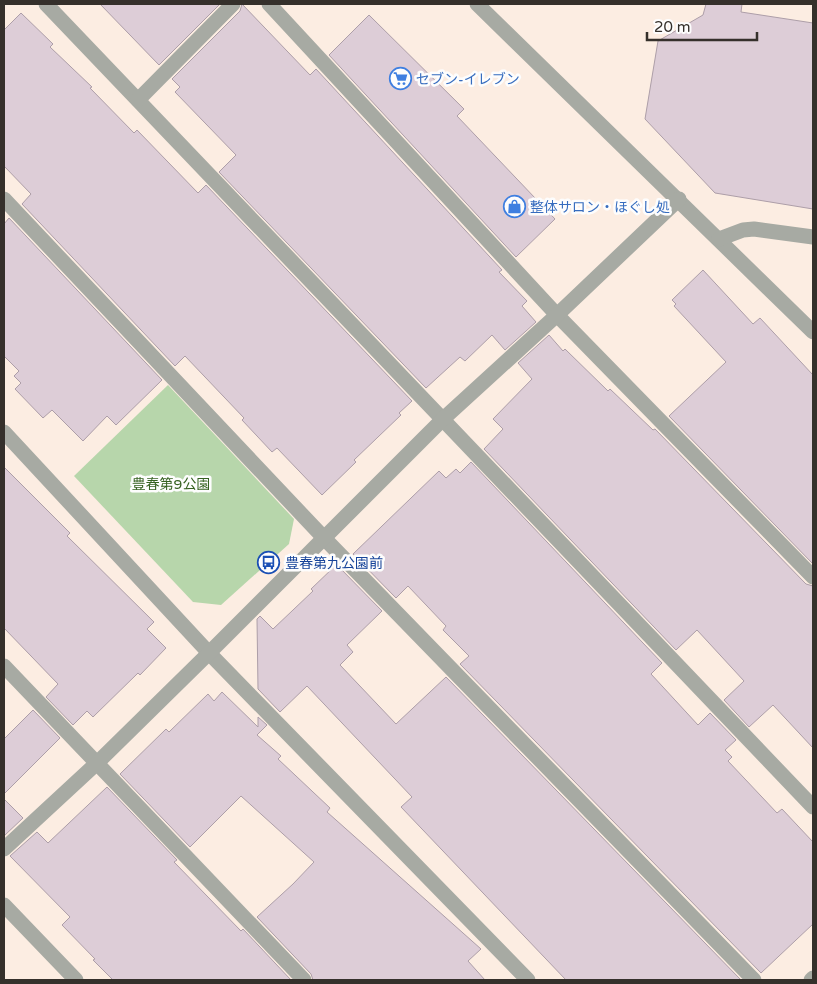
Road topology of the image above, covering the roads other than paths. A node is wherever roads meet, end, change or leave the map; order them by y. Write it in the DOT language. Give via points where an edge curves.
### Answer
graph roads {
  1 [pos="46,4"];
  2 [pos="233,4"];
  3 [pos="269,4"];
  4 [pos="477,4"];
  5 [pos="138,100"];
  6 [pos="4,199"];
  7 [pos="679,199"];
  8 [pos="813,237"];
  9 [pos="719,240"];
  10 [pos="557,315"];
  11 [pos="813,332"];
  12 [pos="442,420"];
  13 [pos="4,432"];
  14 [pos="324,538"];
  15 [pos="813,577"];
  16 [pos="209,653"];
  17 [pos="4,666"];
  18 [pos="97,763"];
  19 [pos="813,807"];
  20 [pos="4,849"];
  21 [pos="4,905"];
  22 [pos="76,980"];
  23 [pos="304,980"];
  24 [pos="528,980"];
  25 [pos="754,980"];
  1 -- 5 [label="street"];
  2 -- 5 [label="street"];
  3 -- 10 [label="street"];
  4 -- 7 [label="street"];
  5 -- 12 [label="street"];
  6 -- 14 [label="street"];
  7 -- 9 [label="street"];
  7 -- 10 [label="street"];
  8 -- 9 [label="street" via="754,229"];
  9 -- 11 [label="street"];
  10 -- 12 [label="street"];
  10 -- 15 [label="street"];
  12 -- 14 [label="street"];
  12 -- 19 [label="street"];
  13 -- 16 [label="street"];
  14 -- 16 [label="street"];
  14 -- 25 [label="street"];
  16 -- 18 [label="street"];
  16 -- 24 [label="street"];
  17 -- 18 [label="street"];
  18 -- 20 [label="street"];
  18 -- 23 [label="street"];
  21 -- 22 [label="street"];
}
